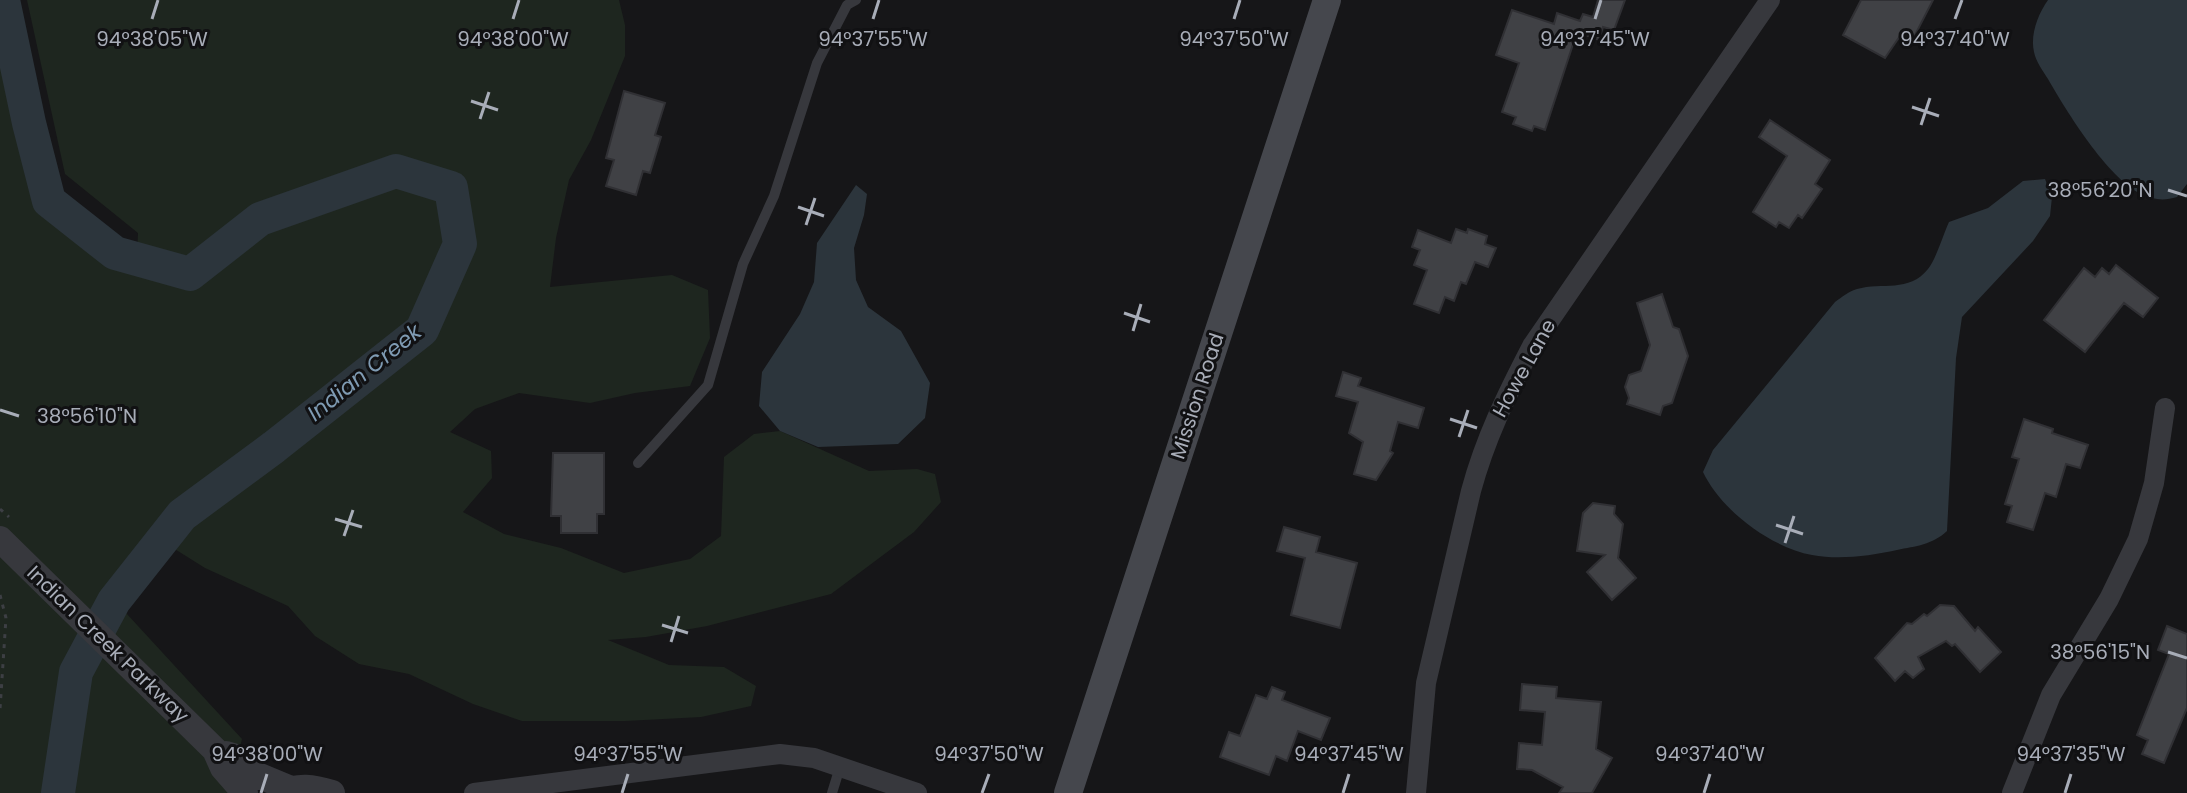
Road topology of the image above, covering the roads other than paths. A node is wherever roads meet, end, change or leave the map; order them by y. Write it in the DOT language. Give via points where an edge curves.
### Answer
graph roads {
  1 [pos="856,0"];
  2 [pos="1327,0"];
  3 [pos="1770,0"];
  4 [pos="2165,408"];
  5 [pos="638,463"];
  6 [pos="0,539"];
  7 [pos="215,750"];
  8 [pos="840,767"];
  9 [pos="286,791"];
  10 [pos="245,793"];
  11 [pos="332,793"];
  12 [pos="474,793"];
  13 [pos="832,793"];
  14 [pos="917,793"];
  15 [pos="1068,793"];
  16 [pos="1416,793"];
  17 [pos="2012,793"];
  1 -- 5 [label="lane" via="847,5 817,63 774,196 743,264 708,385"];
  2 -- 15 [label="main road, Mission Road"];
  3 -- 16 [label="street, Howe Lane" via="1532,346 1502,403 1475,476 1426,683"];
  4 -- 17 [label="street" via="2154,483 2138,539 2051,695"];
  6 -- 7 [label="street, Indian Creek Parkway"];
  7 -- 9 [label="street, Indian Creek Parkway"];
  7 -- 10 [label="street, Indian Creek Parkway"];
  8 -- 12 [label="street" via="780,754"];
  8 -- 13 [label="lane"];
  8 -- 14 [label="street"];
  9 -- 11 [label="street, Indian Creek Parkway" via="312,787"];
}
